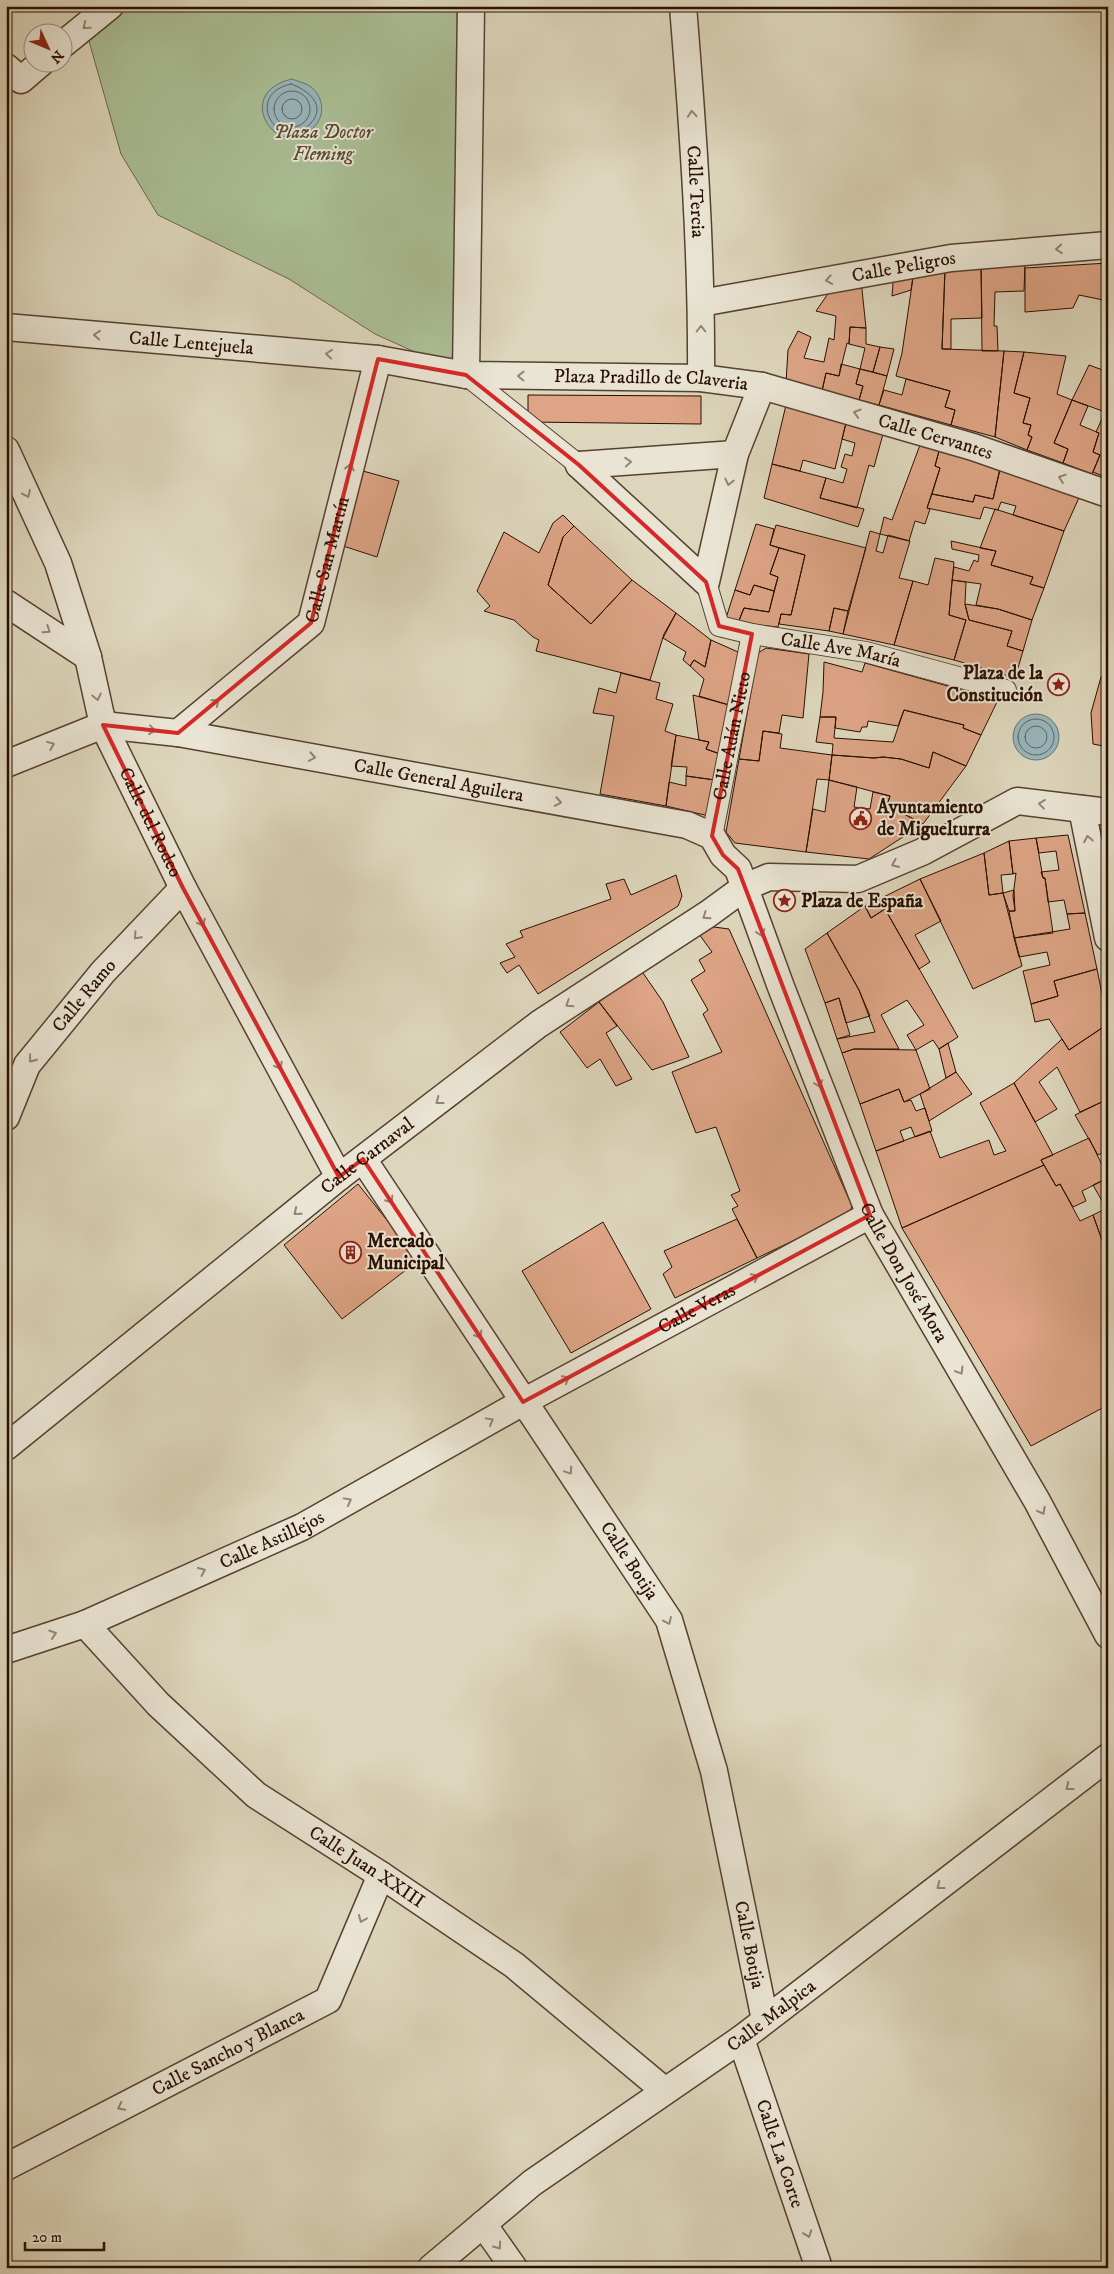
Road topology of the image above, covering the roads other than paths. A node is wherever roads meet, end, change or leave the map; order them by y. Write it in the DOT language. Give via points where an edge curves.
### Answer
graph roads {
  1 [pos="110,6"];
  2 [pos="471,6"];
  3 [pos="683,6"];
  4 [pos="72,37"];
  5 [pos="1108,245"];
  6 [pos="701,303"];
  7 [pos="6,327"];
  8 [pos="378,358"];
  9 [pos="466,375"];
  10 [pos="701,378"];
  11 [pos="762,386"];
  12 [pos="6,450"];
  13 [pos="735,454"];
  14 [pos="579,465"];
  15 [pos="1108,494"];
  16 [pos="706,582"];
  17 [pos="6,603"];
  18 [pos="752,634"];
  19 [pos="88,657"];
  20 [pos="1006,690"];
  21 [pos="103,725"];
  22 [pos="178,733"];
  23 [pos="6,764"];
  24 [pos="1082,809"];
  25 [pos="1108,812"];
  26 [pos="712,836"];
  27 [pos="745,887"];
  28 [pos="183,888"];
  29 [pos="1108,938"];
  30 [pos="6,1117"];
  31 [pos="363,1159"];
  32 [pos="339,1177"];
  33 [pos="870,1215"];
  34 [pos="524,1402"];
  35 [pos="6,1447"];
  36 [pos="85,1624"];
  37 [pos="1108,1635"];
  38 [pos="6,1650"];
  39 [pos="1108,1757"];
  40 [pos="381,1875"];
  41 [pos="765,2020"];
  42 [pos="741,2039"];
  43 [pos="665,2091"];
  44 [pos="6,2167"];
  45 [pos="482,2224"];
  46 [pos="431,2268"];
  47 [pos="514,2268"];
  48 [pos="819,2268"];
  1 -- 4 [label="street, one-way"];
  2 -- 9 [label="street"];
  6 -- 3 [label="street, Calle Tercia, one-way"];
  5 -- 6 [label="street, Calle Peligros, one-way" via="951,258"];
  10 -- 6 [label="street, Calle Tercia, one-way"];
  8 -- 7 [label="street, Calle Lentejuela, one-way"];
  8 -- 9 [label="street, Plaza Pradillo de Claveria"];
  22 -- 8 [label="street, Calle San Martín, one-way" via="312,623"];
  10 -- 9 [label="street, Plaza Pradillo de Claveria, one-way"];
  9 -- 14 [label="street, Plaza Pradillo de Claveria"];
  10 -- 11 [label="street, Plaza Pradillo de Claveria"];
  11 -- 13 [label="street, Plaza Pradillo de Claveria"];
  15 -- 11 [label="street, Calle Cervantes, one-way" via="973,447"];
  12 -- 19 [label="street, Calle del Rodeo, one-way" via="58,563"];
  14 -- 13 [label="street, one-way"];
  13 -- 16 [label="street, Plaza Pradillo de Claveria, one-way"];
  14 -- 16 [label="street, Plaza Pradillo de Claveria"];
  16 -- 18 [label="street, Calle Ave María" via="719,626"];
  17 -- 19 [label="street, one-way"];
  18 -- 20 [label="street, Calle Ave María" via="866,652"];
  18 -- 26 [label="street, Calle Adán Nieto"];
  19 -- 21 [label="street, Calle del Rodeo, one-way"];
  21 -- 22 [label="street, Calle General Aguilera, one-way"];
  23 -- 21 [label="street, one-way"];
  21 -- 28 [label="street, Calle del Rodeo"];
  22 -- 26 [label="street, Calle General Aguilera, one-way" via="687,825"];
  24 -- 25 [label="street, Calle Carnaval"];
  24 -- 27 [label="street, Calle Carnaval, one-way" via="1017,801 922,852 858,879 768,877"];
  29 -- 24 [label="street, one-way"];
  26 -- 27 [label="street" via="722,855 738,869"];
  27 -- 31 [label="street, Calle Carnaval, one-way" via="539,1024"];
  27 -- 33 [label="street, Calle Don José Mora, one-way"];
  28 -- 30 [label="street, Calle Ramo, one-way" via="103,972 27,1065"];
  28 -- 32 [label="street, Calle del Rodeo, one-way"];
  31 -- 32 [label="street, Calle Carnaval"];
  31 -- 34 [label="street, Calle Botija, one-way"];
  32 -- 35 [label="street, Calle Carnaval, one-way"];
  34 -- 33 [label="street, Calle Veras, one-way"];
  33 -- 37 [label="street, Calle Don José Mora, one-way" via="1037,1501"];
  36 -- 34 [label="street, Calle Astillejos, one-way" via="302,1527"];
  34 -- 41 [label="street, Calle Botija, one-way" via="669,1620 714,1771"];
  38 -- 36 [label="street, Calle Astillejos, one-way"];
  36 -- 40 [label="street, Calle Juan XXIII" via="158,1704 256,1795"];
  39 -- 41 [label="street, Calle Malpica, one-way"];
  40 -- 43 [label="street, Calle Juan XXIII" via="514,1965"];
  40 -- 44 [label="street, Calle Sancho y Blanca, one-way" via="328,2000"];
  41 -- 42 [label="street, Calle Malpica"];
  42 -- 43 [label="street, Calle Malpica"];
  42 -- 48 [label="street, Calle La Corte, one-way"];
  43 -- 45 [label="street, Calle Malpica" via="532,2183"];
  45 -- 46 [label="street, Calle Malpica"];
  45 -- 47 [label="street, one-way"];
}
